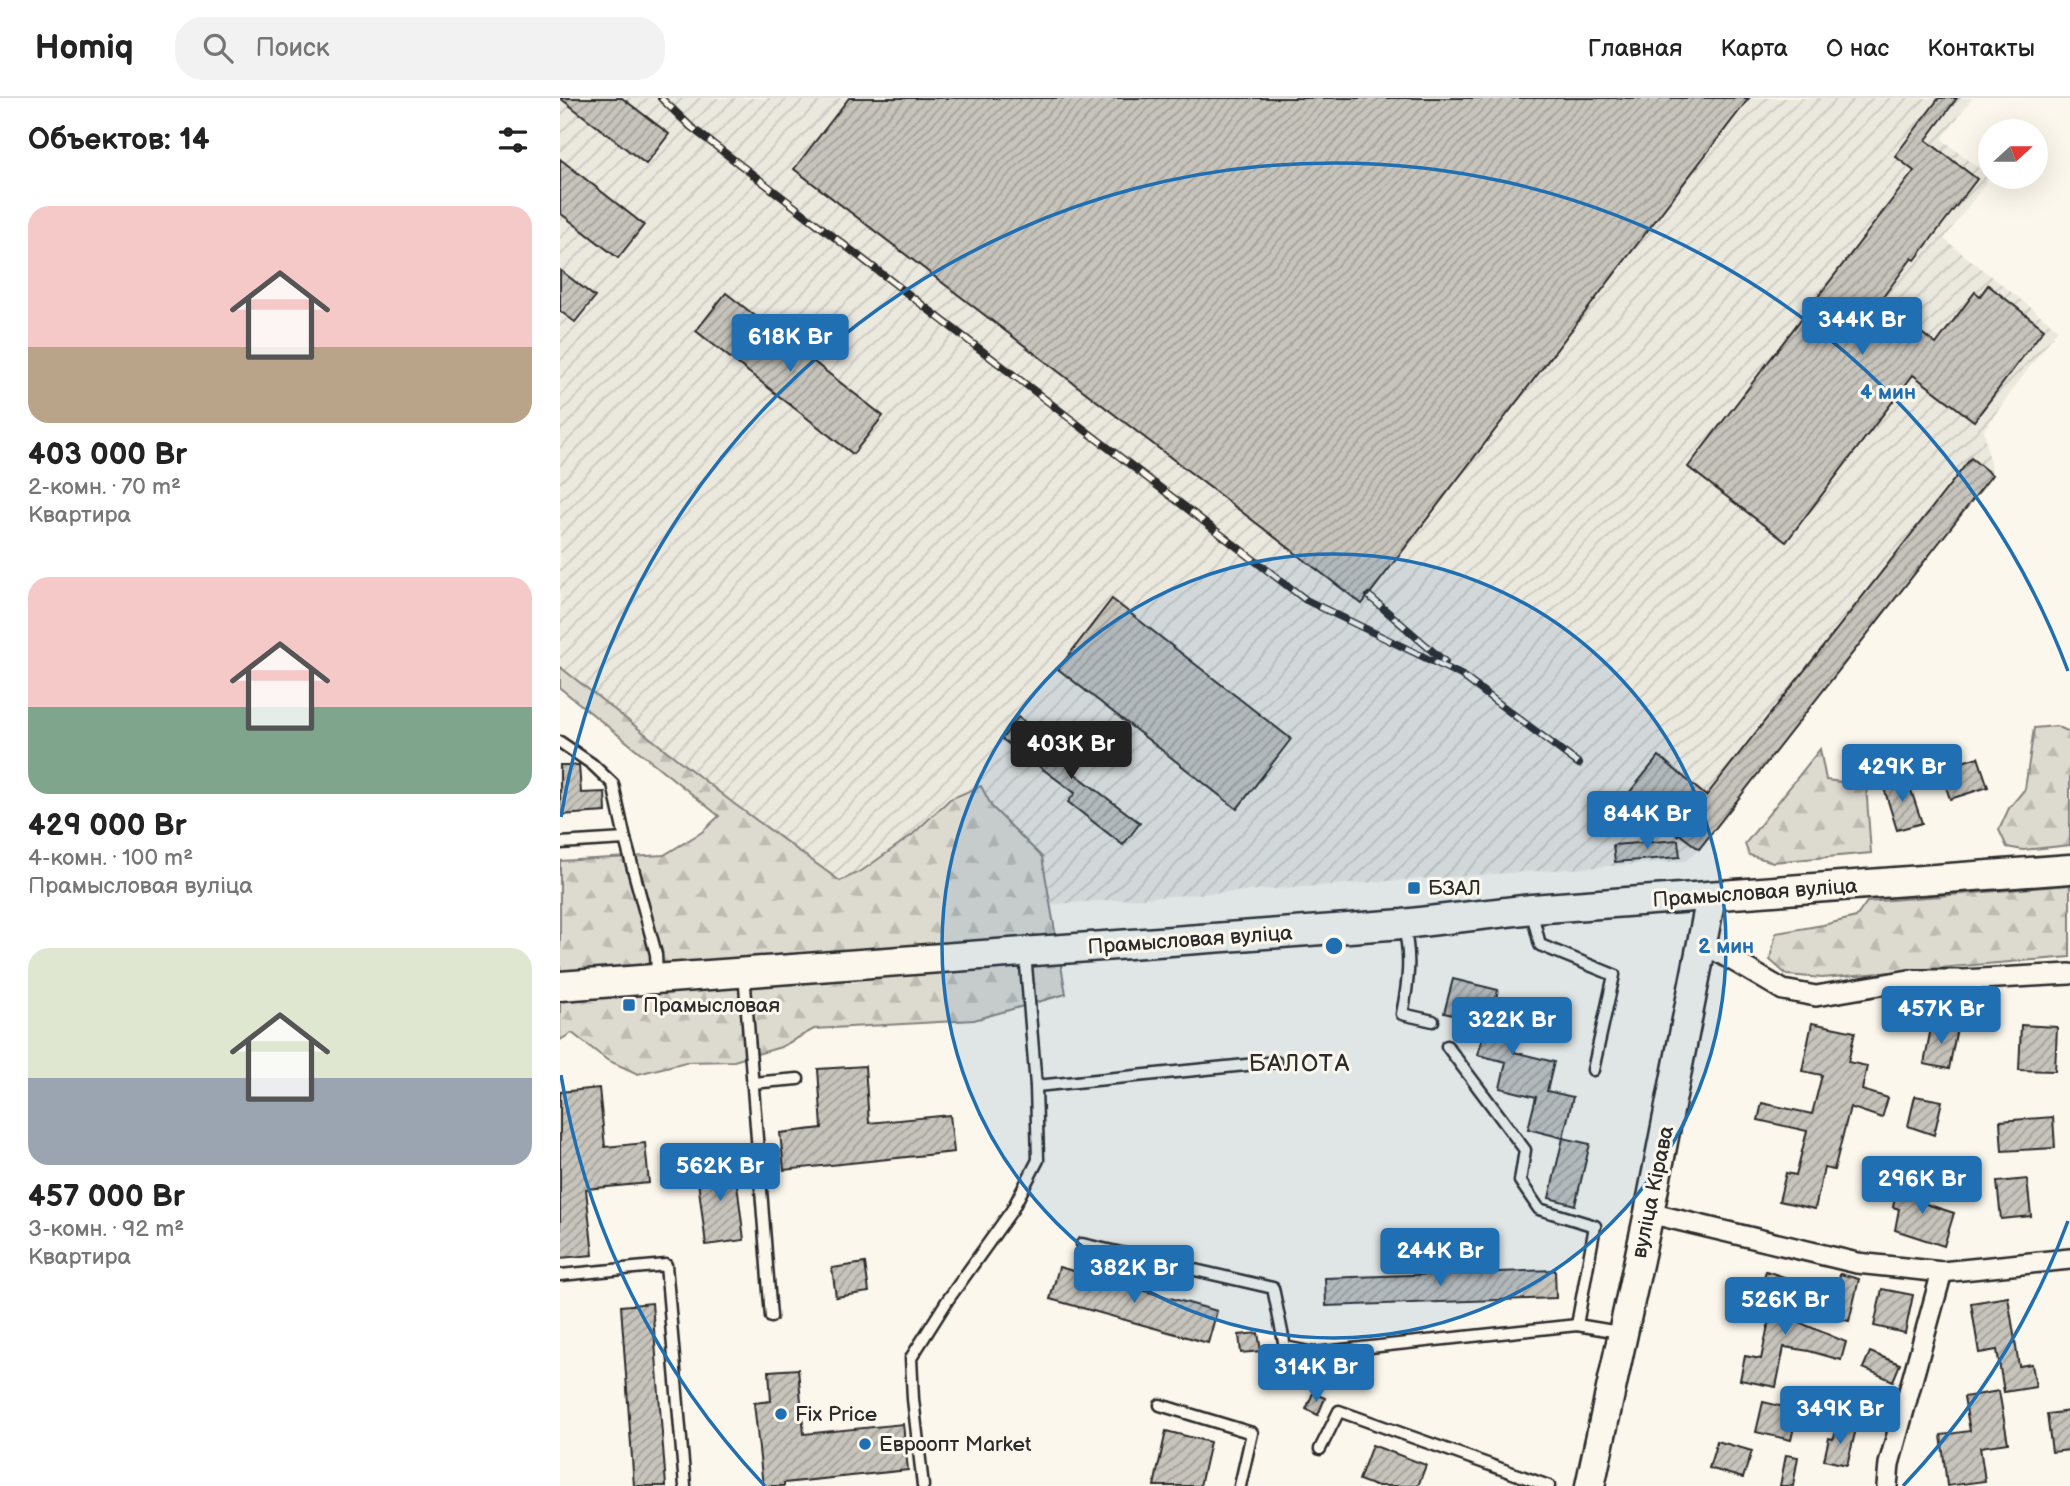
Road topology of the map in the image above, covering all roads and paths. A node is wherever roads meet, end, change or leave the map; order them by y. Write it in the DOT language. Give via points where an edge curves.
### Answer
graph roads {
  1 [pos="561,743"];
  2 [pos="625,839"];
  3 [pos="560,843"];
  4 [pos="2070,869"];
  5 [pos="1711,897"];
  6 [pos="1532,909"];
  7 [pos="1403,925"];
  8 [pos="1703,943"];
  9 [pos="1025,952"];
  10 [pos="744,973"];
  11 [pos="2070,974"];
  12 [pos="658,979"];
  13 [pos="560,986"];
  14 [pos="1433,1021"];
  15 [pos="1447,1046"];
  16 [pos="1276,1062"];
  17 [pos="1593,1070"];
  18 [pos="798,1079"];
  19 [pos="752,1083"];
  20 [pos="1036,1086"];
  21 [pos="1649,1213"];
  22 [pos="1082,1244"];
  23 [pos="2070,1259"];
  24 [pos="1942,1272"];
  25 [pos="560,1275"];
  26 [pos="771,1317"];
  27 [pos="1577,1325"];
  28 [pos="1623,1333"];
  29 [pos="1160,1405"];
  30 [pos="1320,1449"];
  31 [pos="685,1486"];
  32 [pos="923,1486"];
  33 [pos="1240,1486"];
  34 [pos="1549,1486"];
  35 [pos="1590,1486"];
  36 [pos="1887,1486"];
  1 -- 2 [label="lane" via="613,784"];
  2 -- 3 [label="lane"];
  2 -- 12 [label="lane" via="656,954"];
  4 -- 5 [label="main road, Прамысловая вуліца"];
  5 -- 6 [label="main road, Прамысловая вуліца"];
  5 -- 8 [label="main road, вуліца Кірава"];
  6 -- 7 [label="main road, Прамысловая вуліца"];
  6 -- 17 [label="lane" via="1540,945 1614,975"];
  7 -- 9 [label="main road, Прамысловая вуліца"];
  7 -- 14 [label="lane" via="1408,940 1408,987 1402,1014"];
  8 -- 11 [label="street" via="1783,989 1816,996 1909,980"];
  8 -- 21 [label="main road, вуліца Кірава"];
  9 -- 10 [label="main road, Прамысловая вуліца"];
  9 -- 20 [label="lane"];
  10 -- 12 [label="main road, Прамысловая вуліца"];
  10 -- 19 [label="lane"];
  12 -- 13 [label="main road, Прамысловая вуліца"];
  15 -- 27 [label="lane" via="1525,1150 1520,1181 1539,1209 1595,1226"];
  16 -- 20 [label="lane"];
  18 -- 19 [label="lane"];
  19 -- 26 [label="lane"];
  20 -- 32 [label="lane" via="1038,1160 1012,1210 911,1358"];
  21 -- 24 [label="street" via="1857,1263"];
  21 -- 28 [label="main road, вуліца Кірава"];
  22 -- 27 [label="lane" via="1273,1287 1285,1347 1314,1353"];
  23 -- 24 [label="street"];
  24 -- 36 [label="street" via="1889,1464"];
  25 -- 31 [label="lane" via="666,1265"];
  27 -- 28 [label="lane"];
  28 -- 35 [label="main road, вуліца Кірава"];
  29 -- 33 [label="lane" via="1252,1433"];
  30 -- 34 [label="lane" via="1339,1410"];
}
